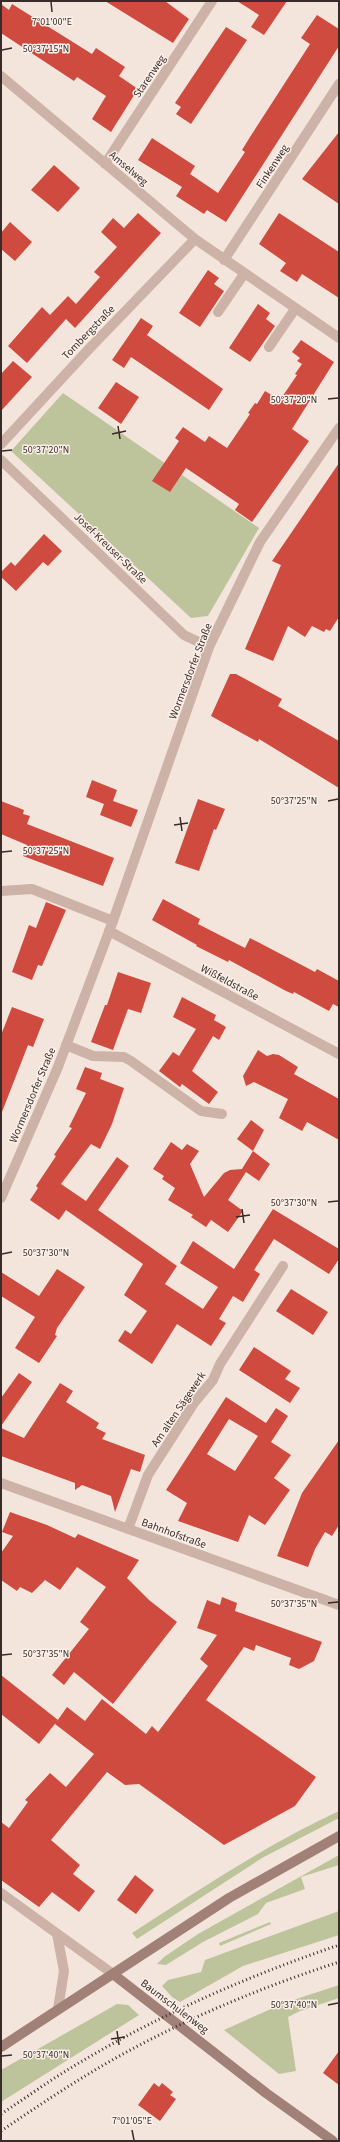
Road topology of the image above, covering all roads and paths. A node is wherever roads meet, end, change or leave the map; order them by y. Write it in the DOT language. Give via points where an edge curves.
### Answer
graph roads {
  1 [pos="212,1"];
  2 [pos="1,76"];
  3 [pos="339,84"];
  4 [pos="105,164"];
  5 [pos="195,239"];
  6 [pos="224,260"];
  7 [pos="244,274"];
  8 [pos="296,309"];
  9 [pos="218,312"];
  10 [pos="339,338"];
  11 [pos="269,347"];
  12 [pos="339,428"];
  13 [pos="1,444"];
  14 [pos="1,460"];
  15 [pos="209,647"];
  16 [pos="1,891"];
  17 [pos="113,921"];
  18 [pos="109,931"];
  19 [pos="66,1045"];
  20 [pos="339,1054"];
  21 [pos="222,1114"];
  22 [pos="1,1198"];
  23 [pos="283,1266"];
  24 [pos="1,1483"];
  25 [pos="128,1529"];
  26 [pos="339,1605"];
  27 [pos="339,1836"];
  28 [pos="1,1893"];
  29 [pos="58,1934"];
  30 [pos="113,1974"];
  31 [pos="58,2009"];
  32 [pos="1,2047"];
  33 [pos="333,2141"];
  1 -- 4 [label="street, Starenweg"];
  2 -- 4 [label="street, Amselweg"];
  3 -- 6 [label="street, Finkenweg"];
  4 -- 5 [label="street, Amselweg"];
  5 -- 6 [label="street, Amselweg"];
  5 -- 13 [label="street, Tombergstraße"];
  6 -- 7 [label="street, Amselweg"];
  7 -- 8 [label="street, Amselweg"];
  7 -- 9 [label="street"];
  8 -- 10 [label="street, Amselweg"];
  8 -- 11 [label="street"];
  12 -- 15 [label="street, Wormersdorfer Straße" via="260,542"];
  14 -- 15 [label="street, Josef-Kreuser-Straße" via="184,634"];
  15 -- 17 [label="street, Wormersdorfer Straße"];
  16 -- 17 [label="street" via="32,890"];
  17 -- 18 [label="street, Wormersdorfer Straße"];
  18 -- 19 [label="street, Wormersdorfer Straße"];
  18 -- 20 [label="street, Wißfeldstraße"];
  19 -- 21 [label="street, Wormersdorfer Straße" via="93,1056 128,1059 201,1111"];
  19 -- 22 [label="street, Wormersdorfer Straße" via="50,1088"];
  23 -- 25 [label="street, Am alten Sägewerk" via="220,1364 213,1380 194,1403 148,1474"];
  24 -- 25 [label="street, Bahnhofstraße"];
  25 -- 26 [label="street, Bahnhofstraße"];
  27 -- 30 [label="main road" via="229,1898"];
  28 -- 29 [label="street, Baumschulenweg"];
  29 -- 30 [label="street, Baumschulenweg"];
  29 -- 31 [label="street" via="64,1971"];
  30 -- 31 [label="main road"];
  30 -- 33 [label="main road, Baumschulenweg" via="266,2093"];
  31 -- 32 [label="main road"];
}
